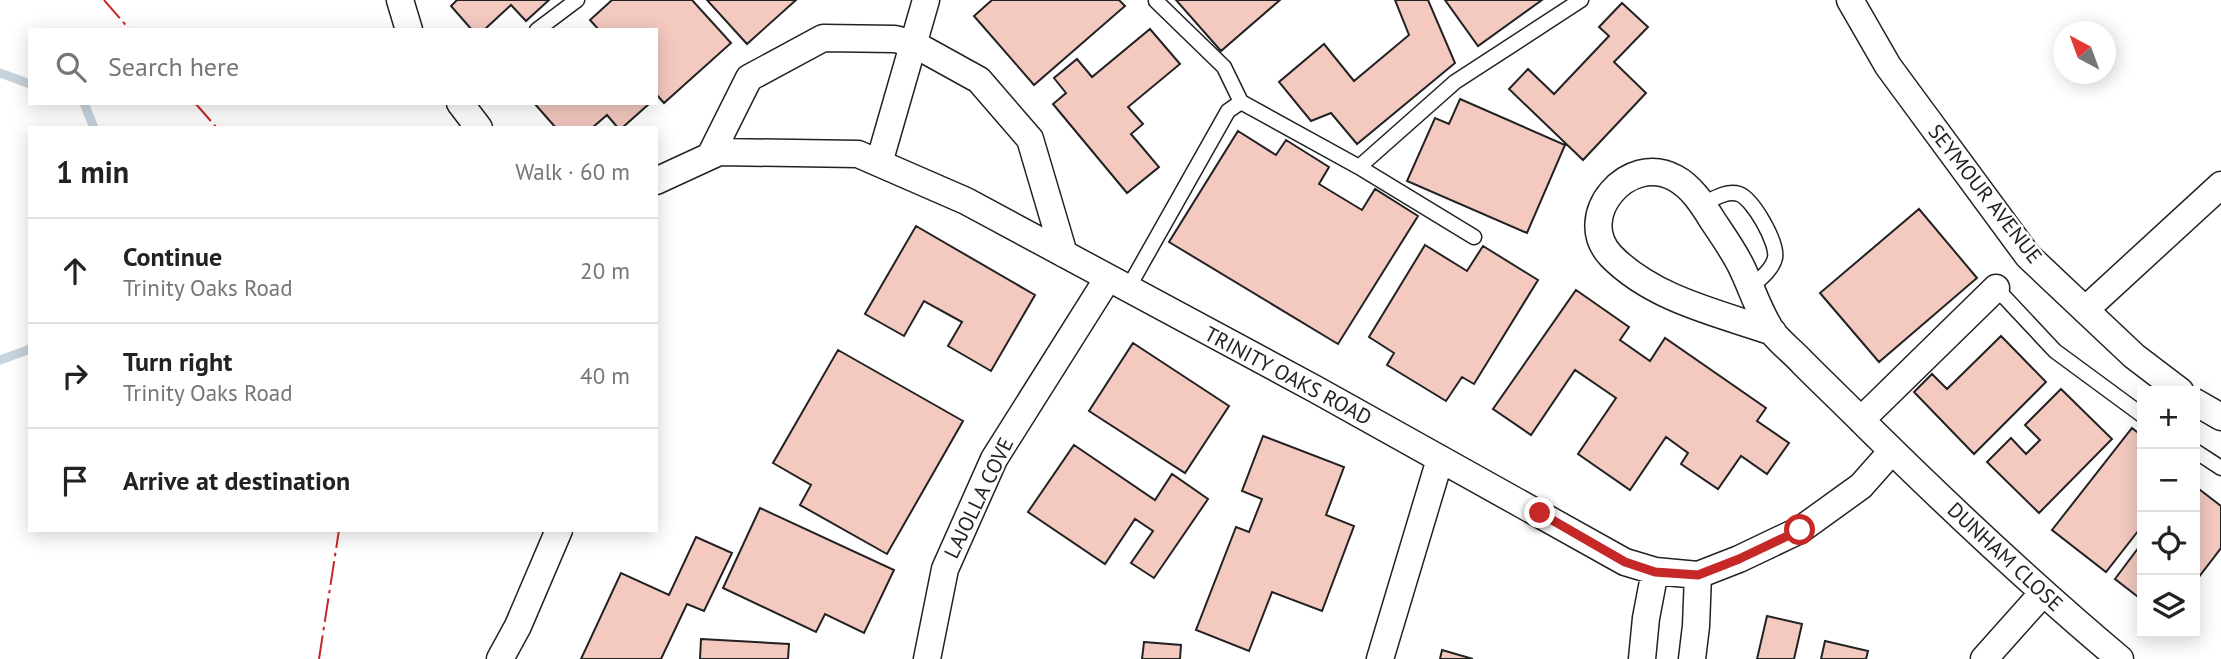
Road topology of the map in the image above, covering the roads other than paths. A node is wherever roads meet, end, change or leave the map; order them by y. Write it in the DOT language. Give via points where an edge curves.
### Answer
graph roads {
  1 [pos="400,0"];
  2 [pos="577,0"];
  3 [pos="926,0"];
  4 [pos="1581,0"];
  5 [pos="1850,0"];
  6 [pos="1156,1"];
  7 [pos="408,28"];
  8 [pos="540,28"];
  9 [pos="914,44"];
  10 [pos="1241,102"];
  11 [pos="462,105"];
  12 [pos="477,126"];
  13 [pos="710,156"];
  14 [pos="879,163"];
  15 [pos="1359,167"];
  16 [pos="658,180"];
  17 [pos="2221,185"];
  18 [pos="1703,204"];
  19 [pos="1474,237"];
  20 [pos="1063,254"];
  21 [pos="1118,284"];
  22 [pos="1751,287"];
  23 [pos="1996,288"];
  24 [pos="2085,310"];
  25 [pos="1773,332"];
  26 [pos="2173,386"];
  27 [pos="2200,405"];
  28 [pos="2137,411"];
  29 [pos="2221,417"];
  30 [pos="1861,420"];
  31 [pos="1892,451"];
  32 [pos="2200,454"];
  33 [pos="1440,459"];
  34 [pos="2221,468"];
  35 [pos="558,532"];
  36 [pos="1655,572"];
  37 [pos="1698,575"];
  38 [pos="2042,594"];
  39 [pos="500,659"];
  40 [pos="927,659"];
  41 [pos="1380,659"];
  42 [pos="1642,659"];
  43 [pos="1692,659"];
  44 [pos="1984,659"];
  45 [pos="2120,659"];
  1 -- 7 [label="street"];
  2 -- 8 [label="lane"];
  3 -- 9 [label="street"];
  4 -- 15 [label="lane" via="1455,82"];
  5 -- 24 [label="street, SEYMOUR AVENUE" via="1888,66 2028,256"];
  6 -- 10 [label="lane" via="1224,67"];
  9 -- 13 [label="street" via="895,39 823,38 749,78"];
  9 -- 14 [label="street"];
  9 -- 20 [label="street" via="979,80 1030,139"];
  10 -- 15 [label="lane"];
  10 -- 21 [label="lane" via="1228,111"];
  11 -- 12 [label="street"];
  13 -- 14 [label="street, TRINITY OAKS ROAD" via="719,152 858,154"];
  13 -- 16 [label="street, TRINITY OAKS ROAD"];
  14 -- 20 [label="street, TRINITY OAKS ROAD" via="966,201"];
  15 -- 19 [label="lane"];
  17 -- 24 [label="street"];
  18 -- 22 [label="street"];
  18 -- 22 [label="lane" via="1721,195 1741,194 1774,241 1774,260"];
  18 -- 25 [label="street" via="1676,178 1650,170 1639,173 1618,184 1603,203 1598,217 1600,236 1609,254 1651,287"];
  20 -- 21 [label="street, TRINITY OAKS ROAD"];
  21 -- 33 [label="street, TRINITY OAKS ROAD"];
  21 -- 40 [label="street, LAJOLLA COVE" via="994,459 945,569"];
  22 -- 25 [label="street"];
  23 -- 28 [label="lane" via="2055,351"];
  23 -- 30 [label="street"];
  24 -- 26 [label="street, SEYMOUR AVENUE"];
  25 -- 30 [label="street, DUNHAM CLOSE"];
  27 -- 29 [label="street"];
  30 -- 31 [label="street, DUNHAM CLOSE"];
  31 -- 37 [label="street, TRINITY OAKS ROAD" via="1861,486 1800,530"];
  31 -- 38 [label="street, DUNHAM CLOSE"];
  32 -- 34 [label="lane"];
  33 -- 36 [label="street, TRINITY OAKS ROAD" via="1625,562"];
  33 -- 41 [label="street"];
  35 -- 39 [label="street" via="519,626"];
  36 -- 37 [label="street, TRINITY OAKS ROAD"];
  36 -- 42 [label="street"];
  37 -- 43 [label="street"];
  38 -- 44 [label="street"];
  38 -- 45 [label="street, DUNHAM CLOSE"];
}
